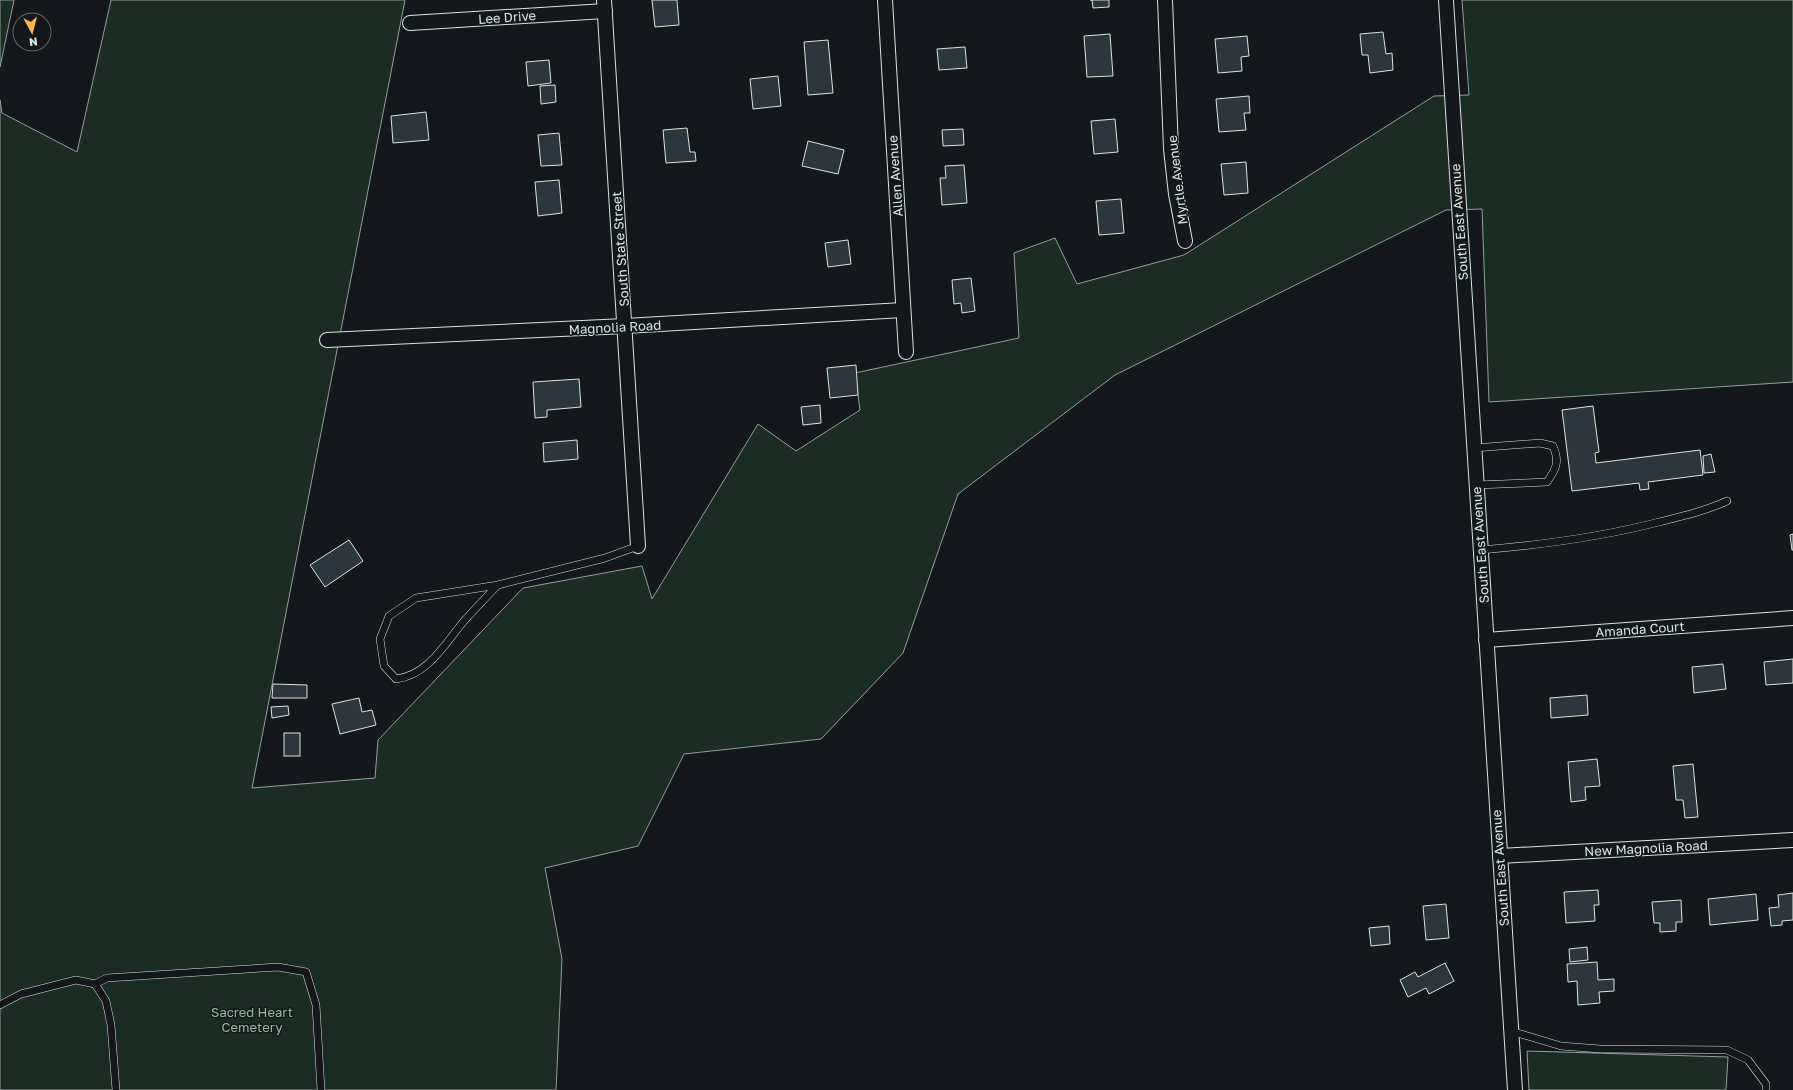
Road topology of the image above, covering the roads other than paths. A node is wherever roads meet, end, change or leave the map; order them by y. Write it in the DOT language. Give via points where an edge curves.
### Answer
graph roads {
  1 [pos="885,0"];
  2 [pos="1165,0"];
  3 [pos="1446,0"];
  4 [pos="604,5"];
  5 [pos="410,24"];
  6 [pos="1185,241"];
  7 [pos="903,310"];
  8 [pos="625,326"];
  9 [pos="327,340"];
  10 [pos="906,352"];
  11 [pos="1474,448"];
  12 [pos="1476,485"];
  13 [pos="1727,501"];
  14 [pos="638,546"];
  15 [pos="1481,550"];
  16 [pos="498,585"];
  17 [pos="1793,618"];
  18 [pos="1486,640"];
  19 [pos="1793,840"];
  20 [pos="1500,856"];
  21 [pos="96,984"];
  22 [pos="0,1005"];
  23 [pos="1510,1031"];
  24 [pos="116,1090"];
  25 [pos="321,1090"];
  26 [pos="1515,1090"];
  27 [pos="1766,1090"];
  1 -- 7 [label="street, Allen Avenue"];
  2 -- 6 [label="street, Myrtle Avenue" via="1176,194"];
  3 -- 11 [label="street, South East Avenue"];
  4 -- 5 [label="street, Lee Drive"];
  4 -- 8 [label="street, South State Street"];
  7 -- 8 [label="street, Magnolia Road"];
  7 -- 10 [label="street, Allen Avenue"];
  8 -- 9 [label="street, Magnolia Road"];
  8 -- 14 [label="street, South State Street"];
  11 -- 12 [label="street, South East Avenue"];
  11 -- 12 [label="lane" via="1540,443 1553,446 1558,457 1554,472 1547,482"];
  12 -- 15 [label="street, South East Avenue"];
  13 -- 15 [label="lane" via="1705,510 1610,534"];
  14 -- 16 [label="lane" via="605,558"];
  15 -- 18 [label="street, South East Avenue"];
  16 -- 16 [label="lane" via="416,598 388,616 380,639 384,666 396,679 409,677 433,660 464,621"];
  17 -- 18 [label="street, Amanda Court"];
  18 -- 20 [label="street, South East Avenue"];
  19 -- 20 [label="street, New Magnolia Road"];
  20 -- 23 [label="street, South East Avenue"];
  21 -- 22 [label="lane" via="76,980 21,994"];
  21 -- 24 [label="lane" via="106,1001 111,1025"];
  21 -- 25 [label="lane" via="108,978 278,967 306,972 316,1005"];
  23 -- 26 [label="street, South East Avenue"];
  23 -- 27 [label="lane" via="1561,1046 1600,1049 1727,1050 1748,1060 1766,1084"];
}
